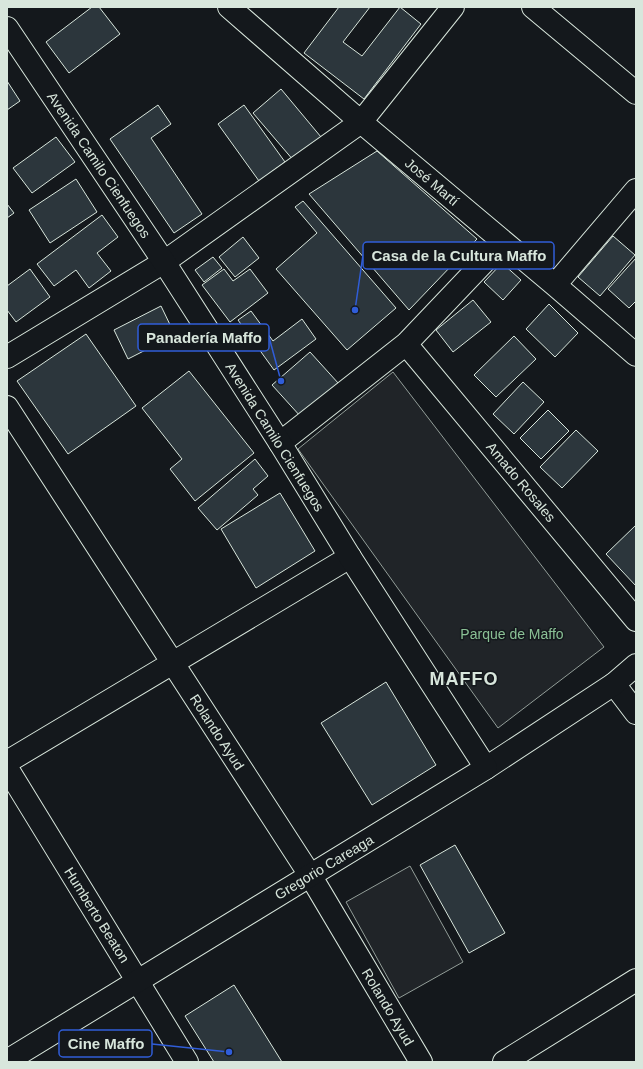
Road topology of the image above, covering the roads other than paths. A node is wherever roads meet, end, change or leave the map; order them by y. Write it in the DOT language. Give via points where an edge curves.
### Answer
graph roads {
  1 [pos="229,7"];
  2 [pos="453,7"];
  3 [pos="533,7"];
  4 [pos="7,28"];
  5 [pos="636,93"];
  6 [pos="361,122"];
  7 [pos="636,190"];
  8 [pos="503,242"];
  9 [pos="164,262"];
  10 [pos="555,285"];
  11 [pos="406,344"];
  12 [pos="636,355"];
  13 [pos="7,357"];
  14 [pos="7,407"];
  15 [pos="280,442"];
  16 [pos="350,557"];
  17 [pos="636,620"];
  18 [pos="173,663"];
  19 [pos="636,665"];
  20 [pos="614,684"];
  21 [pos="636,713"];
  22 [pos="7,762"];
  23 [pos="7,768"];
  24 [pos="486,768"];
  25 [pos="310,875"];
  26 [pos="636,980"];
  27 [pos="138,981"];
  28 [pos="7,1061"];
  29 [pos="187,1062"];
  30 [pos="421,1062"];
  31 [pos="504,1062"];
  1 -- 6 [label="street, José Martí"];
  2 -- 6 [label="street"];
  3 -- 5 [label="street"];
  4 -- 9 [label="street, Avenida Camilo Cienfuegos"];
  6 -- 8 [label="street, José Martí"];
  6 -- 9 [label="street"];
  7 -- 10 [label="street"];
  8 -- 10 [label="street, José Martí"];
  8 -- 11 [label="street"];
  9 -- 13 [label="street"];
  9 -- 15 [label="street, Avenida Camilo Cienfuegos"];
  10 -- 12 [label="street, José Martí"];
  11 -- 15 [label="street"];
  11 -- 17 [label="street, Amado Rosales"];
  14 -- 18 [label="street, Rolando Ayud"];
  15 -- 16 [label="street, Avenida Camilo Cienfuegos"];
  16 -- 18 [label="street"];
  16 -- 24 [label="street, Avenida Camilo Cienfuegos"];
  18 -- 22 [label="street"];
  18 -- 25 [label="street, Rolando Ayud"];
  19 -- 20 [label="street, Gregorio Careaga"];
  20 -- 21 [label="street"];
  20 -- 24 [label="street, Gregorio Careaga"];
  23 -- 27 [label="street, Humberto Beaton"];
  24 -- 25 [label="street, Gregorio Careaga"];
  25 -- 27 [label="street, Gregorio Careaga"];
  25 -- 30 [label="street, Rolando Ayud"];
  26 -- 31 [label="street"];
  27 -- 28 [label="street, Gregorio Careaga"];
  27 -- 29 [label="street, Humberto Beaton"];
}
